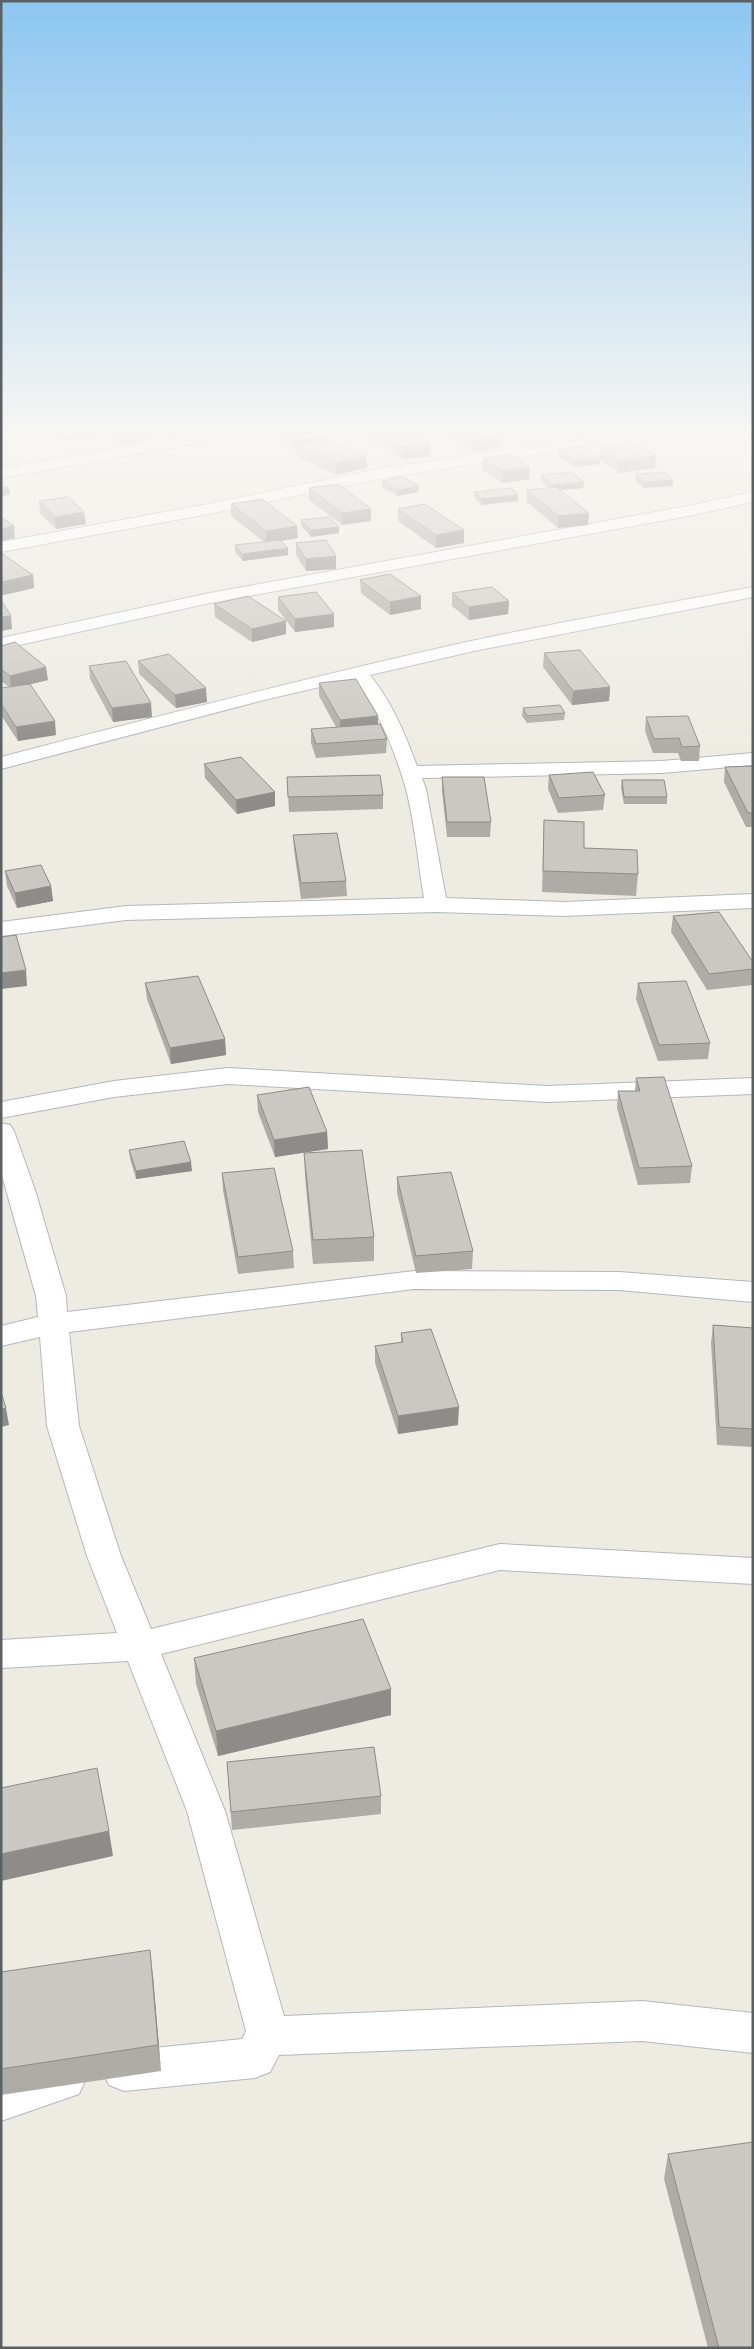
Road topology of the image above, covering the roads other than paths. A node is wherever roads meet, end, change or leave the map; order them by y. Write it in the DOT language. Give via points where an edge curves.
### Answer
graph roads {
  1 [pos="47,538"];
  2 [pos="543,538"];
  3 [pos="1,547"];
  4 [pos="753,592"];
  5 [pos="1,644"];
  6 [pos="358,672"];
  7 [pos="753,759"];
  8 [pos="1,763"];
  9 [pos="410,772"];
  10 [pos="753,901"];
  11 [pos="436,904"];
  12 [pos="1,929"];
  13 [pos="753,1086"];
  14 [pos="1,1110"];
  15 [pos="1,1130"];
  16 [pos="753,1292"];
  17 [pos="53,1324"];
  18 [pos="1,1336"];
  19 [pos="753,1571"];
  20 [pos="139,1646"];
  21 [pos="1,1654"];
  22 [pos="268,2033"];
  23 [pos="753,2033"];
  24 [pos="1,2100"];
  1 -- 3 [label="street"];
  2 -- 5 [label="street" via="210,598"];
  4 -- 6 [label="street"];
  6 -- 8 [label="street"];
  6 -- 9 [label="street" via="374,692"];
  7 -- 9 [label="street" via="662,767"];
  9 -- 11 [label="street" via="416,788"];
  10 -- 11 [label="street" via="564,909"];
  11 -- 12 [label="street" via="126,913"];
  13 -- 14 [label="street" via="546,1094 228,1076 114,1090"];
  15 -- 17 [label="street" via="51,1296"];
  16 -- 17 [label="street" via="619,1282 414,1280"];
  17 -- 18 [label="street"];
  17 -- 20 [label="street" via="63,1426 104,1556"];
  19 -- 20 [label="street" via="500,1557"];
  20 -- 21 [label="street"];
  20 -- 22 [label="street" via="206,1811"];
  22 -- 23 [label="street" via="283,2036 642,2021"];
  22 -- 24 [label="street" via="255,2058 75,2075"];
}
